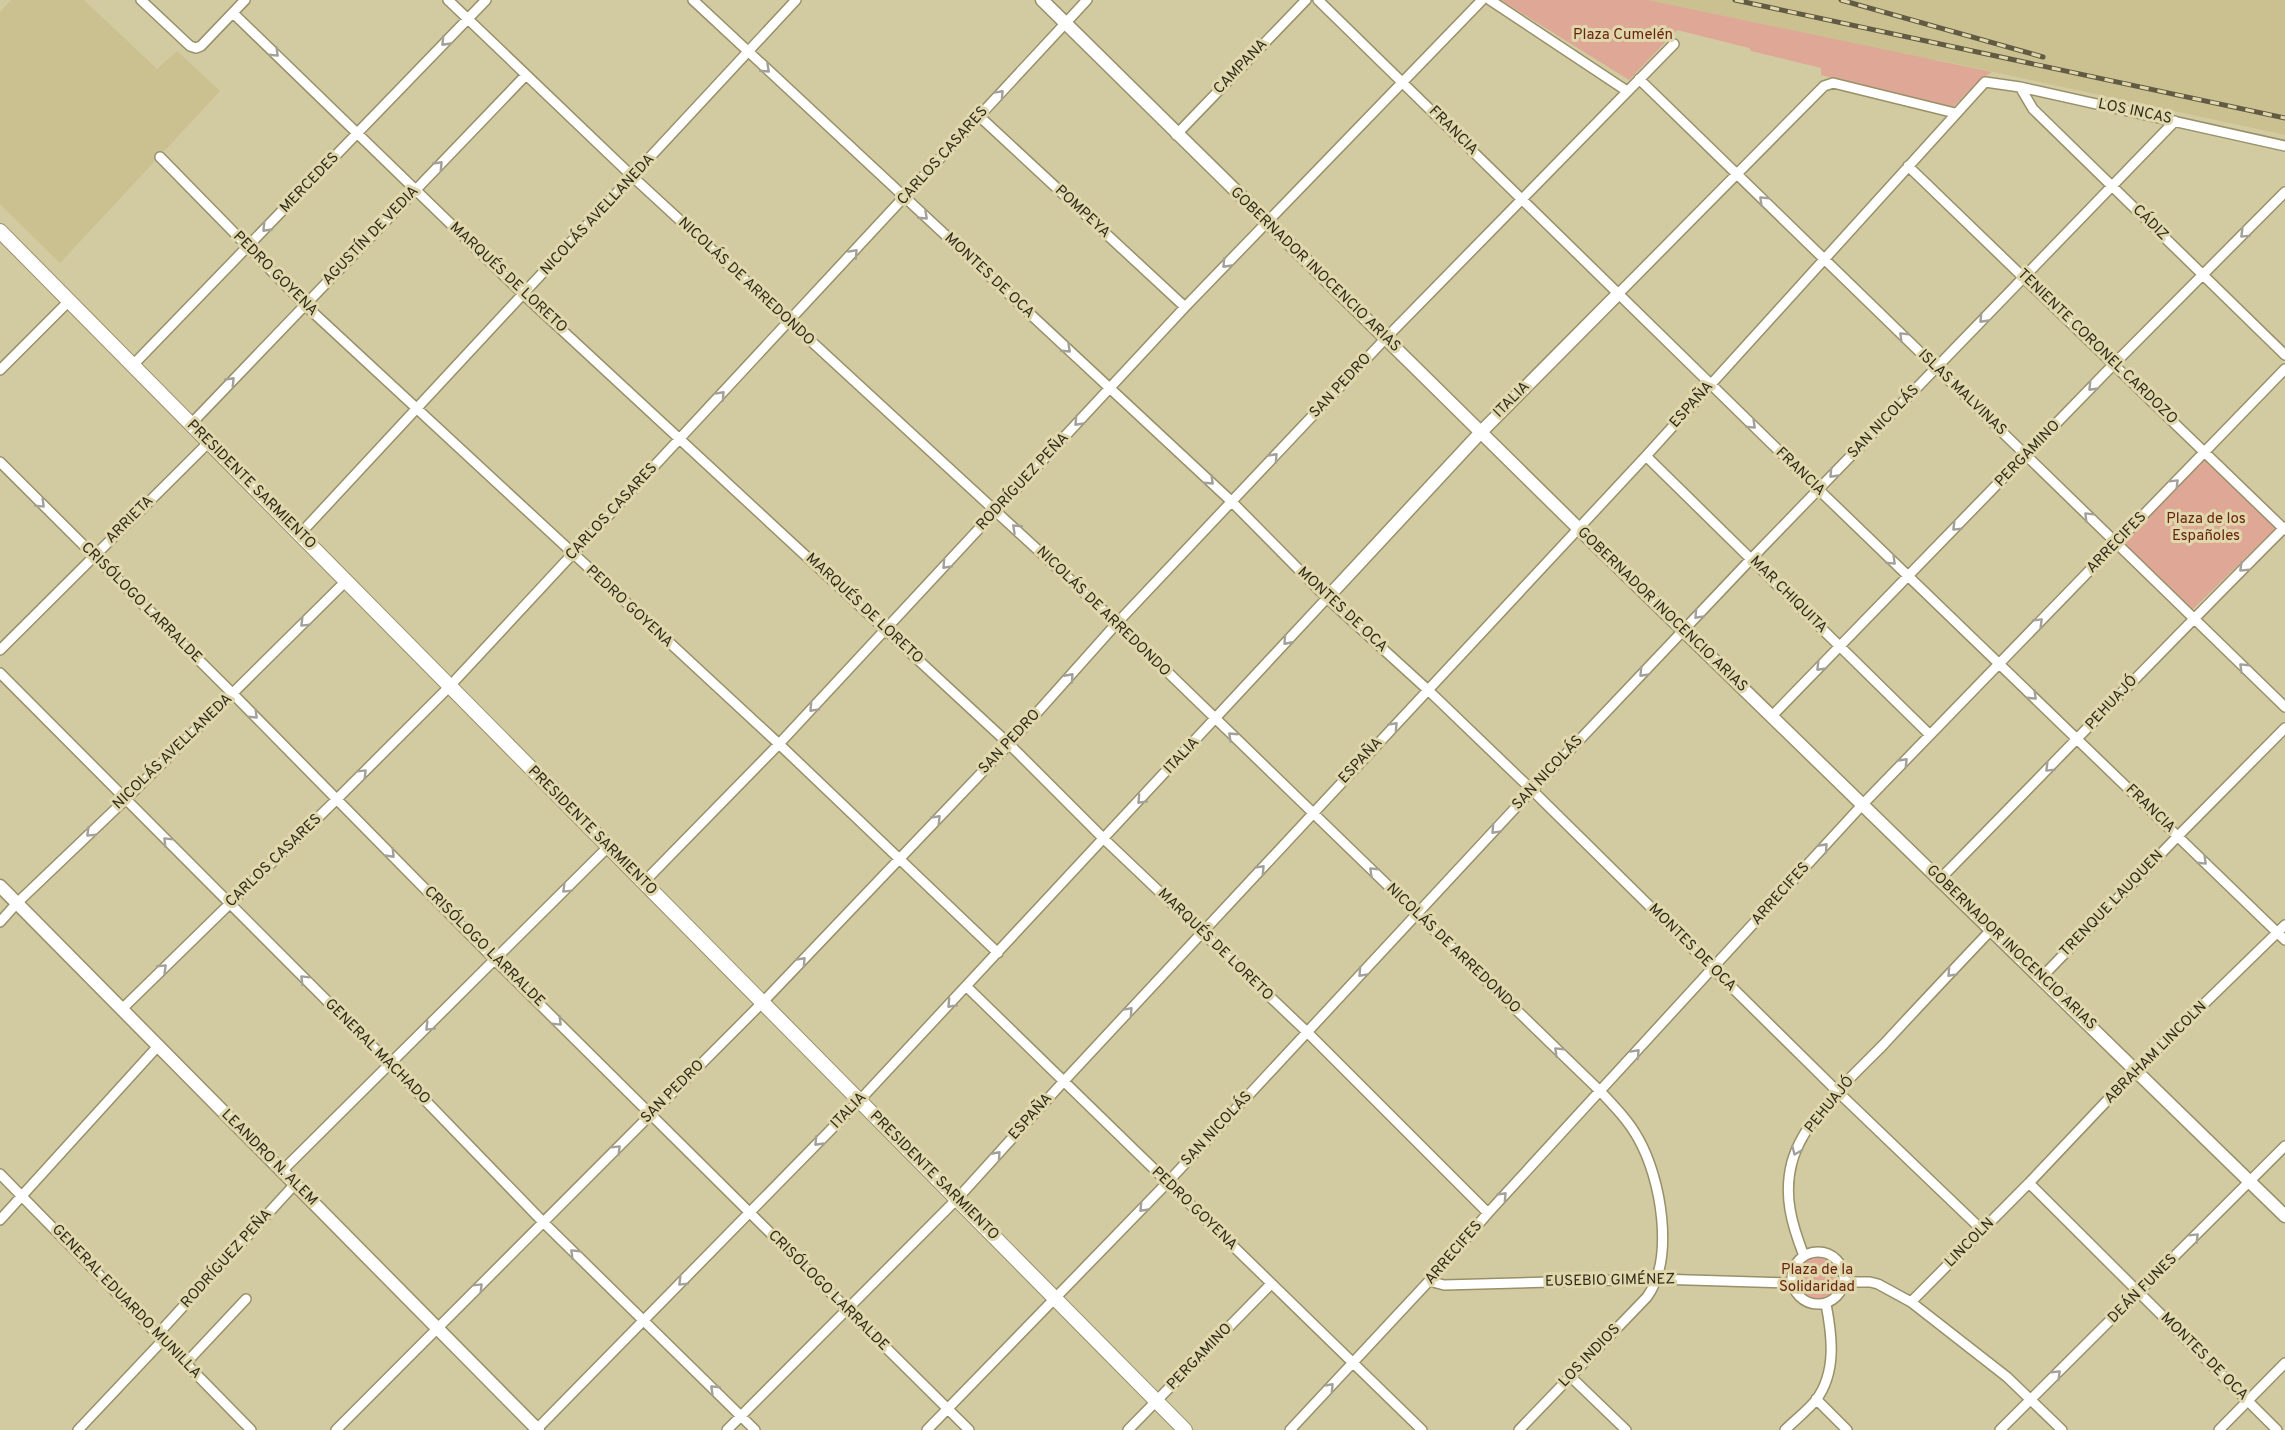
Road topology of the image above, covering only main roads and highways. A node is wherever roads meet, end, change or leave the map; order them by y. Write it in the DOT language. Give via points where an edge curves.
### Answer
graph roads {
  1 [pos="0,231"];
  2 [pos="1185,1430"];
  1 -- 2 [label="main road, PRESIDENTE SARMIENTO"];
}
